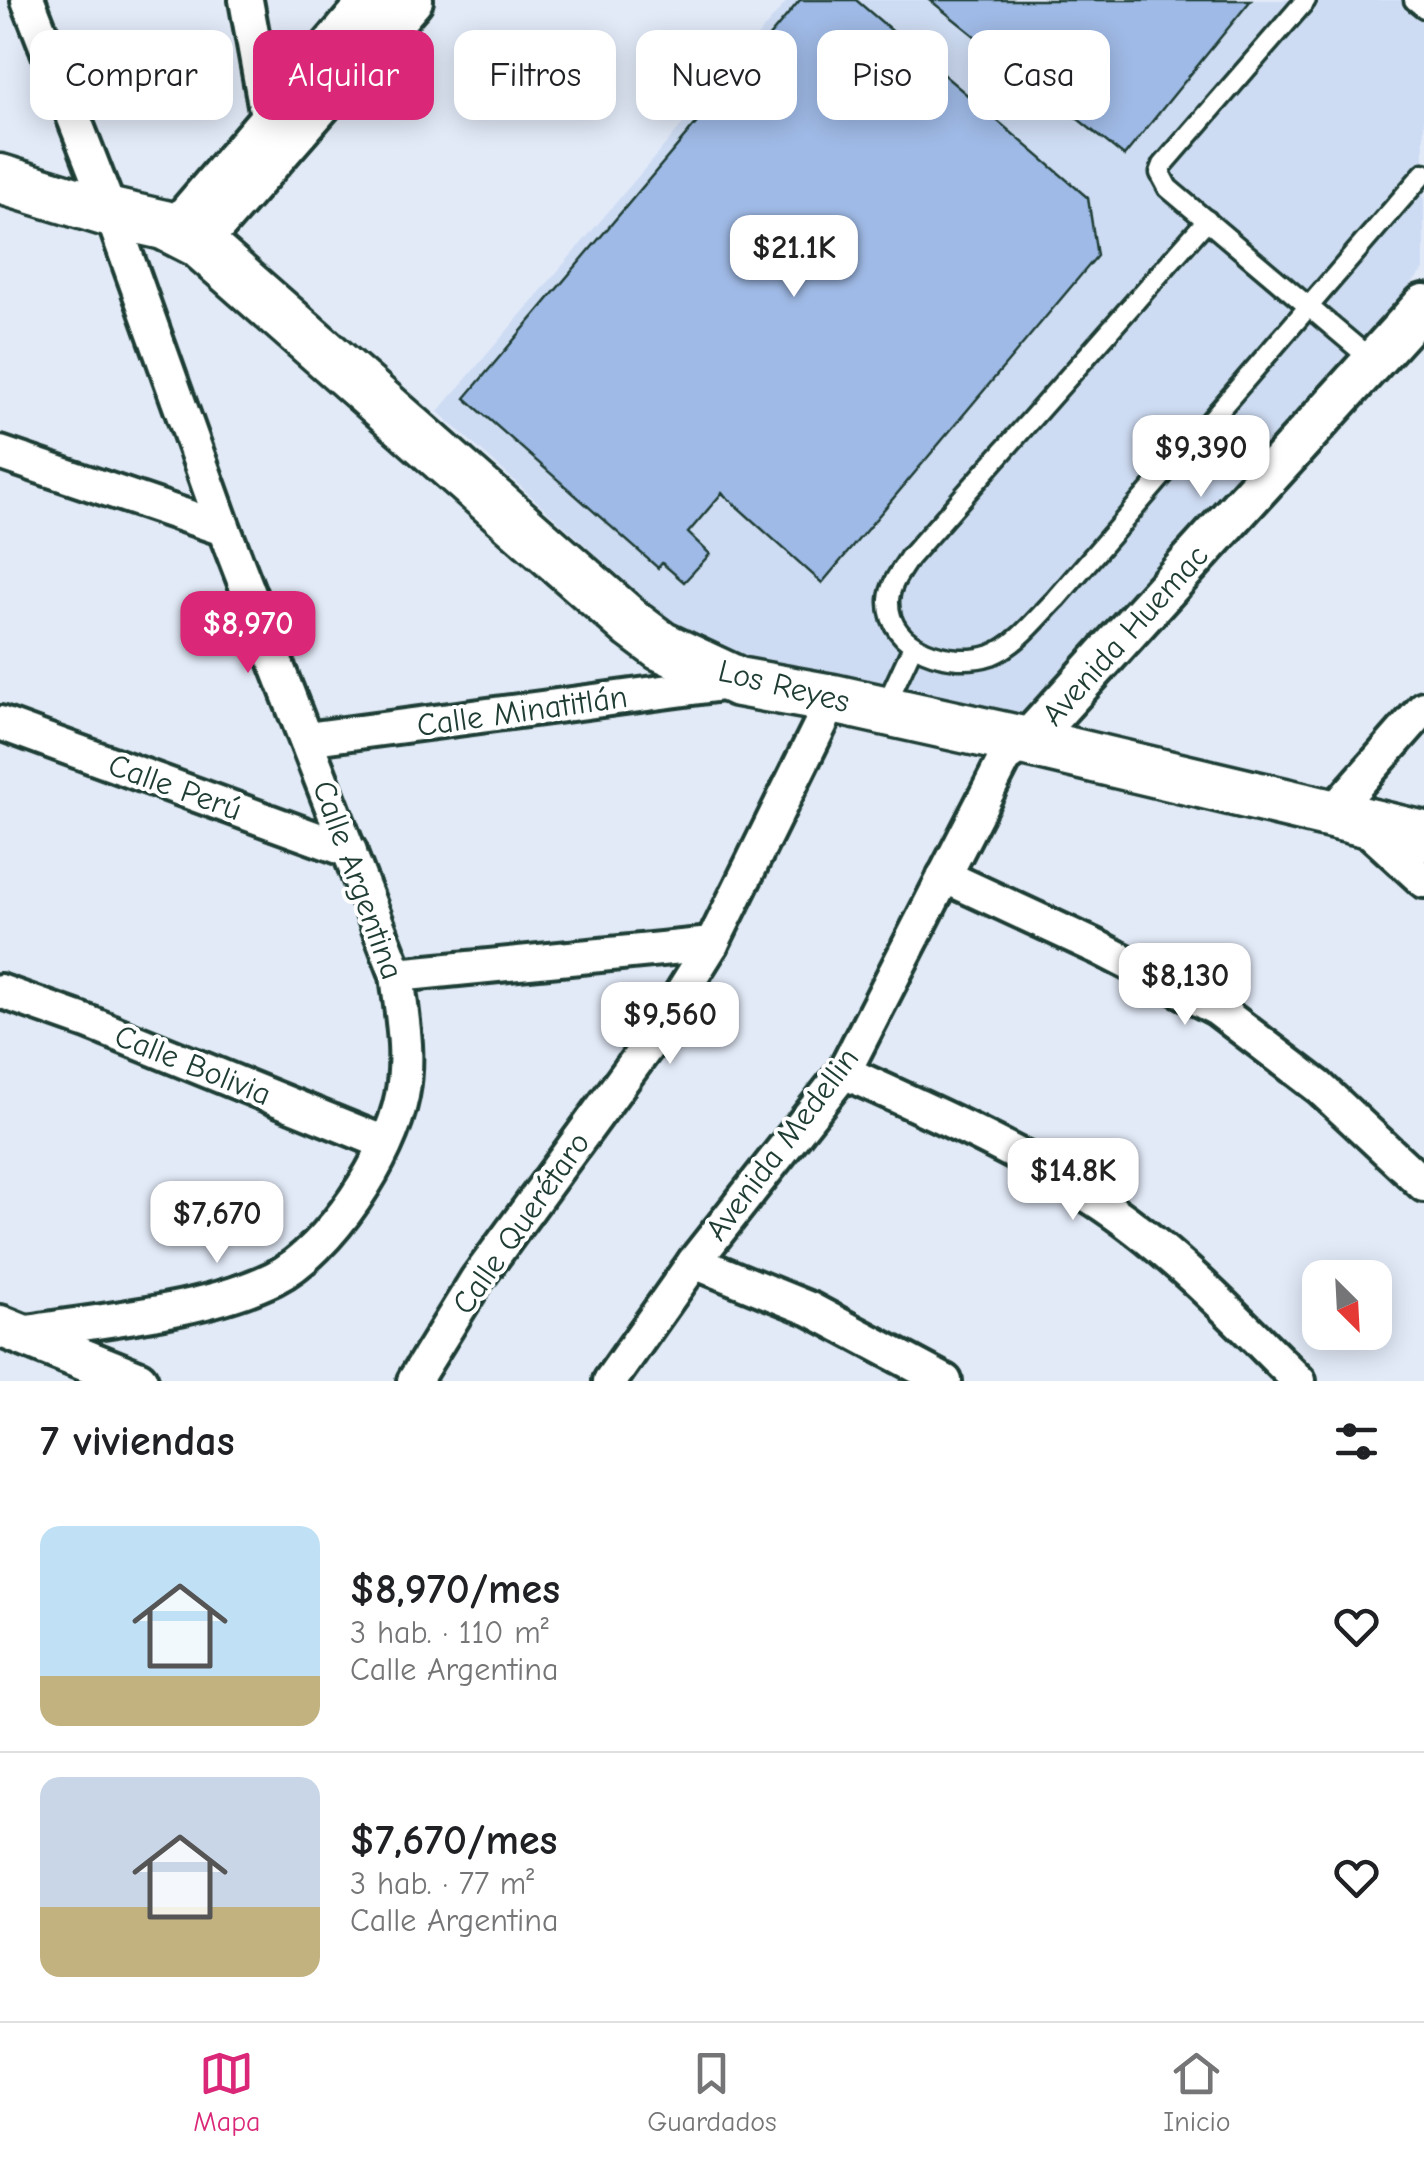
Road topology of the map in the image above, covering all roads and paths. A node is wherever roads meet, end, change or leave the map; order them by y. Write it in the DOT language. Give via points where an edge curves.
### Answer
graph roads {
  1 [pos="28,0"];
  2 [pos="246,0"];
  3 [pos="372,0"];
  4 [pos="412,0"];
  5 [pos="1306,0"];
  6 [pos="1414,0"];
  7 [pos="1424,8"];
  8 [pos="271,141"];
  9 [pos="1424,172"];
  10 [pos="0,179"];
  11 [pos="111,213"];
  12 [pos="1207,220"];
  13 [pos="187,236"];
  14 [pos="1424,304"];
  15 [pos="1309,306"];
  16 [pos="1373,361"];
  17 [pos="0,453"];
  18 [pos="224,529"];
  19 [pos="913,646"];
  20 [pos="738,682"];
  21 [pos="833,699"];
  22 [pos="1424,708"];
  23 [pos="883,710"];
  24 [pos="0,723"];
  25 [pos="306,739"];
  26 [pos="1027,742"];
  27 [pos="1345,818"];
  28 [pos="1424,836"];
  29 [pos="350,852"];
  30 [pos="944,876"];
  31 [pos="1424,881"];
  32 [pos="712,944"];
  33 [pos="397,975"];
  34 [pos="0,991"];
  35 [pos="844,1072"];
  36 [pos="385,1144"];
  37 [pos="1424,1185"];
  38 [pos="694,1262"];
  39 [pos="11,1330"];
  40 [pos="137,1381"];
  41 [pos="414,1381"];
  42 [pos="610,1381"];
  43 [pos="945,1381"];
  44 [pos="1298,1381"];
  1 -- 11 [label="street, Calle Argentina"];
  2 -- 8 [label="street"];
  3 -- 8 [label="street"];
  4 -- 8 [label="street"];
  5 -- 12 [label="lane" via="1163,165 1168,188"];
  6 -- 7 [label="lane"];
  8 -- 13 [label="street"];
  9 -- 15 [label="lane"];
  10 -- 11 [label="main road, Los Reyes"];
  11 -- 13 [label="main road, Los Reyes"];
  11 -- 18 [label="street, Calle Argentina"];
  12 -- 15 [label="lane"];
  12 -- 19 [label="lane" via="909,558 889,602 896,626"];
  13 -- 20 [label="main road, Los Reyes" via="633,625 661,646"];
  14 -- 16 [label="street, Avenida Huemac"];
  15 -- 16 [label="lane"];
  15 -- 19 [label="lane" via="1016,640 970,660"];
  16 -- 26 [label="street, Avenida Huemac"];
  17 -- 18 [label="street"];
  18 -- 25 [label="street, Calle Argentina"];
  19 -- 23 [label="lane"];
  20 -- 21 [label="main road, Los Reyes"];
  20 -- 25 [label="street, Calle Minatitlán"];
  21 -- 23 [label="main road, Los Reyes"];
  21 -- 32 [label="street, Calle Querétaro"];
  22 -- 27 [label="street"];
  23 -- 26 [label="main road, Los Reyes"];
  24 -- 29 [label="street, Calle Perú"];
  25 -- 29 [label="street, Calle Argentina"];
  26 -- 27 [label="main road, Los Reyes"];
  26 -- 30 [label="street, Avenida Medellin" via="1005,758"];
  27 -- 28 [label="main road, Los Reyes"];
  27 -- 31 [label="street"];
  29 -- 33 [label="street, Calle Argentina"];
  30 -- 35 [label="street, Avenida Medellin"];
  30 -- 37 [label="street" via="1217,1009 1319,1087"];
  32 -- 33 [label="street"];
  32 -- 41 [label="street, Calle Querétaro"];
  33 -- 36 [label="street, Calle Argentina" via="407,1048 402,1097"];
  34 -- 36 [label="street, Calle Bolivia"];
  35 -- 38 [label="street, Avenida Medellin"];
  35 -- 44 [label="street" via="1009,1148 1097,1201 1164,1253"];
  36 -- 39 [label="street, Calle Argentina" via="318,1246 276,1277 221,1299"];
  38 -- 42 [label="street, Avenida Medellin"];
  38 -- 43 [label="street" via="810,1310"];
  39 -- 40 [label="street"];
}
